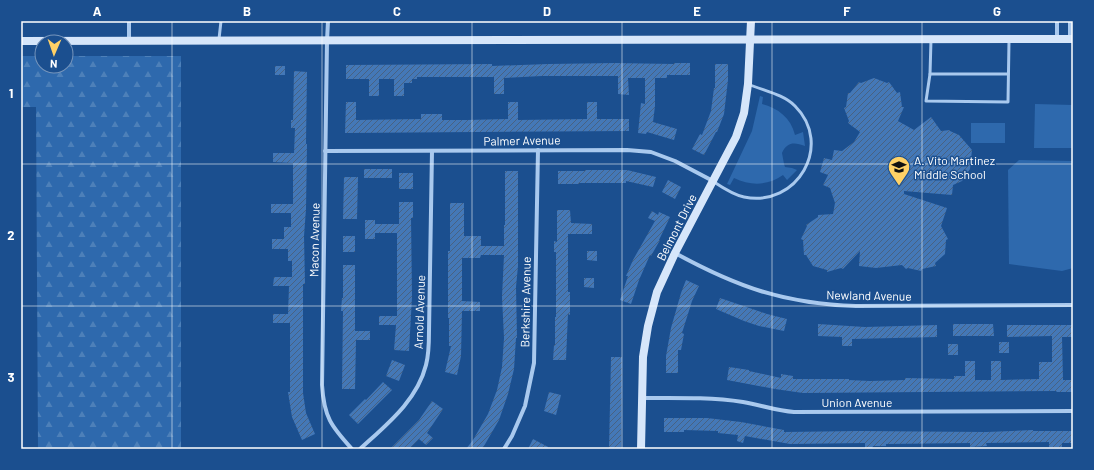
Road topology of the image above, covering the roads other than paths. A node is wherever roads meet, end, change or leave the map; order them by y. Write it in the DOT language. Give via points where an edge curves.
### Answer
graph roads {
  1 [pos="129,21"];
  2 [pos="221,21"];
  3 [pos="328,21"];
  4 [pos="751,21"];
  5 [pos="1057,21"];
  6 [pos="1070,21"];
  7 [pos="931,39"];
  8 [pos="1009,39"];
  9 [pos="1057,39"];
  10 [pos="1071,39"];
  11 [pos="327,40"];
  12 [pos="750,40"];
  13 [pos="21,41"];
  14 [pos="129,41"];
  15 [pos="219,41"];
  16 [pos="930,74"];
  17 [pos="1008,74"];
  18 [pos="748,84"];
  19 [pos="538,150"];
  20 [pos="325,151"];
  21 [pos="432,151"];
  22 [pos="713,181"];
  23 [pos="675,253"];
  24 [pos="1073,305"];
  25 [pos="642,398"];
  26 [pos="1073,411"];
  27 [pos="352,449"];
  28 [pos="360,449"];
  29 [pos="504,449"];
  30 [pos="641,449"];
  1 -- 14 [label="street"];
  2 -- 15 [label="lane"];
  3 -- 11 [label="street, Macon Avenue"];
  4 -- 12 [label="main road, Belmont Drive"];
  5 -- 9 [label="street"];
  6 -- 10 [label="street"];
  7 -- 8 [label="main road"];
  7 -- 12 [label="main road"];
  7 -- 16 [label="lane"];
  8 -- 9 [label="main road"];
  8 -- 17 [label="lane"];
  9 -- 10 [label="main road"];
  11 -- 12 [label="main road"];
  11 -- 15 [label="main road"];
  11 -- 20 [label="street, Macon Avenue"];
  12 -- 18 [label="main road, Belmont Drive"];
  13 -- 14 [label="main road"];
  14 -- 15 [label="main road"];
  16 -- 17 [label="lane"];
  16 -- 17 [label="lane" via="926,101 1008,102"];
  18 -- 22 [label="main road, Belmont Drive" via="744,113 736,137"];
  18 -- 22 [label="lane" via="780,96 795,106 806,120 811,137 810,155 804,171 793,185 778,195 761,199 743,197"];
  19 -- 21 [label="street, Palmer Avenue"];
  19 -- 22 [label="street, Palmer Avenue" via="651,152 675,161"];
  19 -- 29 [label="street, Berkshire Avenue" via="534,363 525,406"];
  20 -- 21 [label="street, Palmer Avenue"];
  20 -- 27 [label="street, Macon Avenue" via="322,394 334,429"];
  21 -- 28 [label="street, Arnold Avenue" via="429,331 426,365 422,379 407,403"];
  22 -- 23 [label="main road, Belmont Drive"];
  23 -- 24 [label="street, Newland Avenue" via="745,286 767,294 805,302 856,306"];
  23 -- 25 [label="main road, Belmont Drive" via="657,292 648,326"];
  25 -- 26 [label="street, Union Avenue" via="744,402 794,412"];
  25 -- 30 [label="main road, Belmont Drive"];
}
